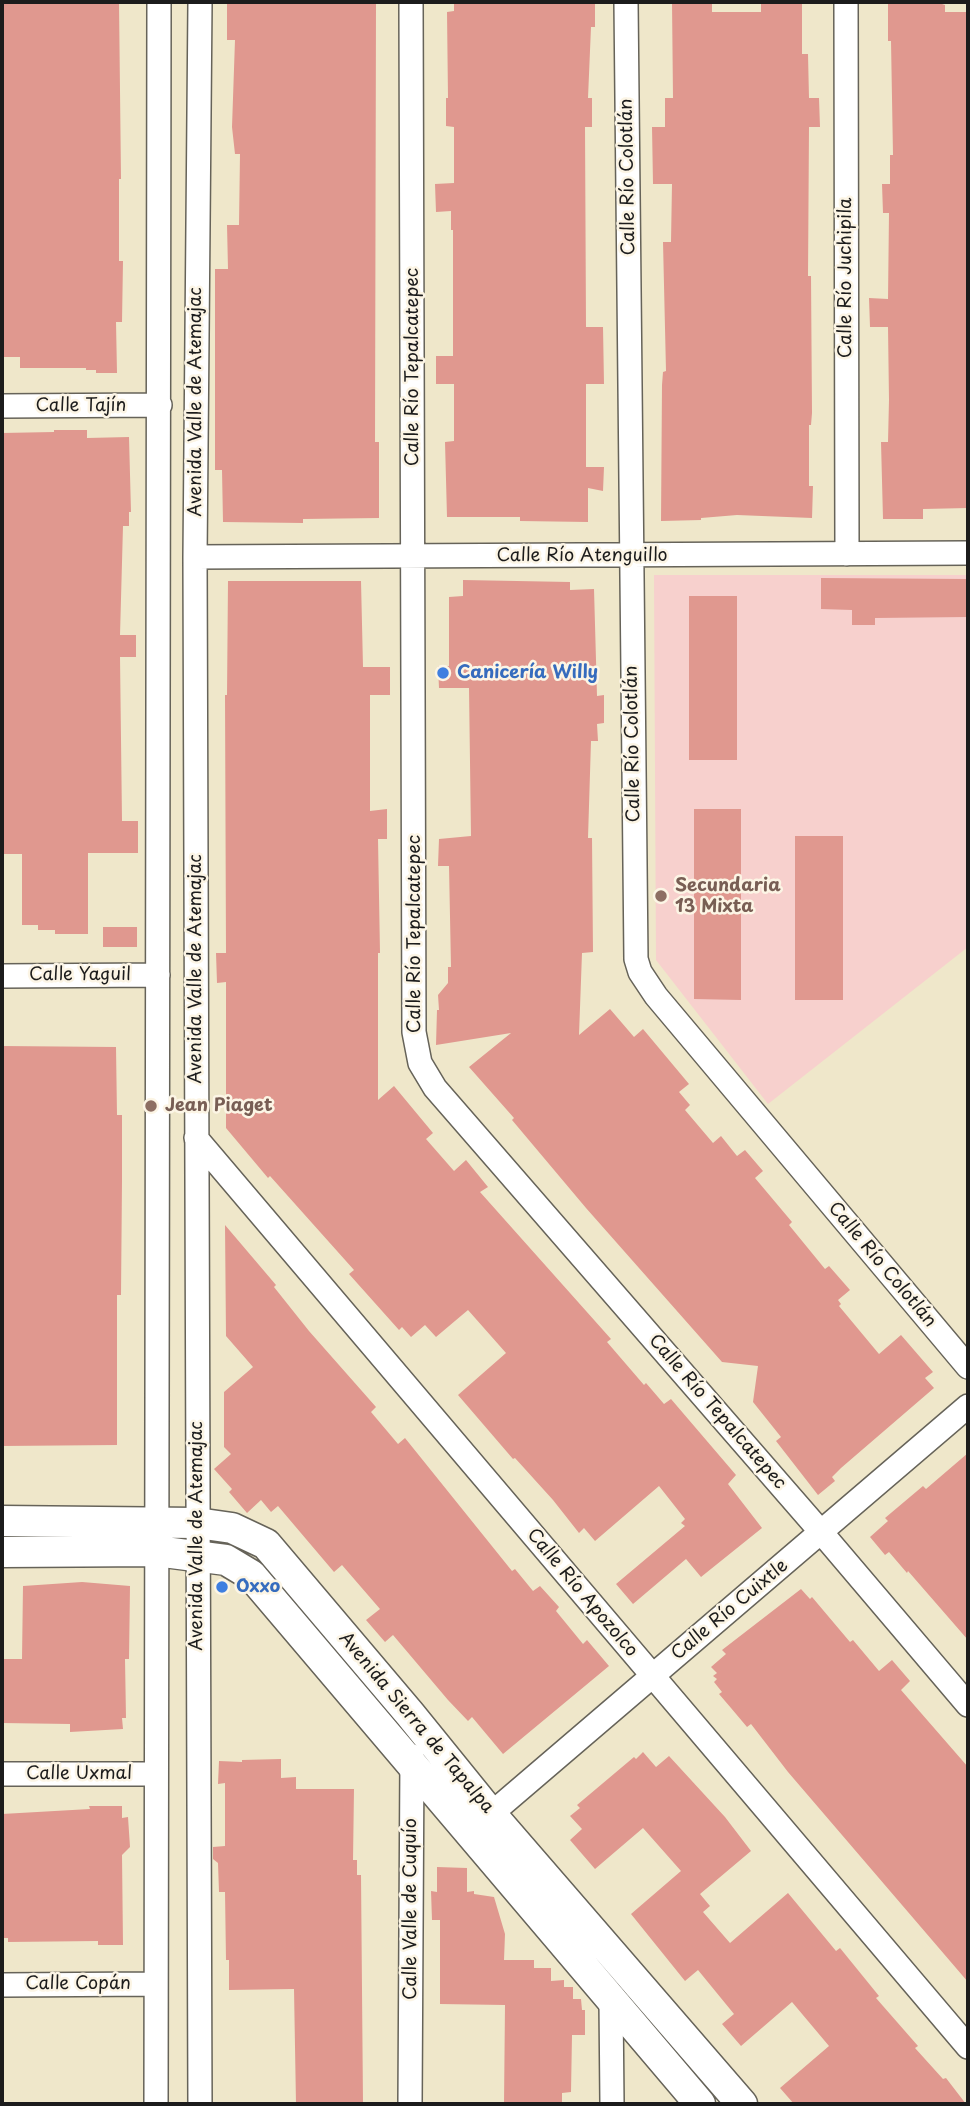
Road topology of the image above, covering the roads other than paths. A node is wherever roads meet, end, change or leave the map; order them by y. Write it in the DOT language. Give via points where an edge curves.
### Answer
graph roads {
  1 [pos="159,2"];
  2 [pos="200,2"];
  3 [pos="411,2"];
  4 [pos="626,2"];
  5 [pos="846,2"];
  6 [pos="160,405"];
  7 [pos="2,406"];
  8 [pos="968,553"];
  9 [pos="847,554"];
  10 [pos="631,555"];
  11 [pos="414,556"];
  12 [pos="195,557"];
  13 [pos="158,975"];
  14 [pos="2,976"];
  15 [pos="196,1138"];
  16 [pos="968,1367"];
  17 [pos="968,1406"];
  18 [pos="2,1521"];
  19 [pos="197,1523"];
  20 [pos="821,1532"];
  21 [pos="156,1537"];
  22 [pos="2,1552"];
  23 [pos="197,1556"];
  24 [pos="652,1676"];
  25 [pos="968,1705"];
  26 [pos="410,1714"];
  27 [pos="412,1763"];
  28 [pos="2,1774"];
  29 [pos="156,1774"];
  30 [pos="491,1814"];
  31 [pos="155,1984"];
  32 [pos="2,1985"];
  33 [pos="611,2001"];
  34 [pos="968,2047"];
  35 [pos="156,2104"];
  36 [pos="200,2104"];
  37 [pos="410,2104"];
  38 [pos="612,2104"];
  39 [pos="700,2104"];
  40 [pos="742,2104"];
  1 -- 6 [label="street, Avenida Valle de Atemajac"];
  2 -- 12 [label="street, Avenida Valle de Atemajac"];
  3 -- 11 [label="street, Calle Río Tepalcatepec"];
  4 -- 10 [label="street, Calle Río Colotlán"];
  5 -- 9 [label="street, Calle Río Juchipila"];
  6 -- 7 [label="street, Calle Tajín"];
  6 -- 13 [label="street, Avenida Valle de Atemajac"];
  8 -- 9 [label="street, Calle Río Atenguillo"];
  9 -- 10 [label="street, Calle Río Atenguillo"];
  10 -- 11 [label="street, Calle Río Atenguillo"];
  10 -- 16 [label="street, Calle Río Colotlán" via="635,944 640,972"];
  11 -- 12 [label="street, Calle Río Atenguillo"];
  11 -- 20 [label="street, Calle Río Tepalcatepec" via="414,1032 420,1063 444,1098"];
  12 -- 15 [label="street, Avenida Valle de Atemajac"];
  13 -- 14 [label="street, Calle Yaguil"];
  13 -- 21 [label="street, Avenida Valle de Atemajac"];
  15 -- 19 [label="street, Avenida Valle de Atemajac"];
  15 -- 24 [label="street, Calle Río Apozolco"];
  17 -- 20 [label="street, Calle Río Cuixtle"];
  18 -- 21 [label="street, Avenida Sierra de Tapalpa"];
  19 -- 21 [label="street, Avenida Sierra de Tapalpa"];
  19 -- 23 [label="street, Avenida Valle de Atemajac"];
  19 -- 26 [label="street, Avenida Sierra de Tapalpa" via="232,1528 266,1544"];
  20 -- 24 [label="street, Calle Río Cuixtle"];
  20 -- 25 [label="street, Calle Río Tepalcatepec"];
  21 -- 22 [label="street, Avenida Sierra de Tapalpa"];
  21 -- 23 [label="street, Avenida Sierra de Tapalpa"];
  21 -- 29 [label="street, Avenida Valle de Atemajac"];
  23 -- 27 [label="street, Avenida Sierra de Tapalpa" via="226,1560 251,1575"];
  23 -- 36 [label="street, Avenida Valle de Atemajac"];
  24 -- 30 [label="street, Calle Río Cuixtle"];
  24 -- 34 [label="street, Calle Río Apozolco"];
  26 -- 27 [label="street, Calle Valle de Cuquío"];
  26 -- 30 [label="street, Avenida Sierra de Tapalpa"];
  27 -- 33 [label="street, Avenida Sierra de Tapalpa"];
  27 -- 37 [label="street, Calle Valle de Cuquío"];
  28 -- 29 [label="street, Calle Uxmal"];
  29 -- 31 [label="street, Avenida Valle de Atemajac"];
  30 -- 40 [label="street, Avenida Sierra de Tapalpa"];
  31 -- 32 [label="street, Calle Copán"];
  31 -- 35 [label="street, Avenida Valle de Atemajac"];
  33 -- 38 [label="street"];
  33 -- 39 [label="street, Avenida Sierra de Tapalpa"];
}
